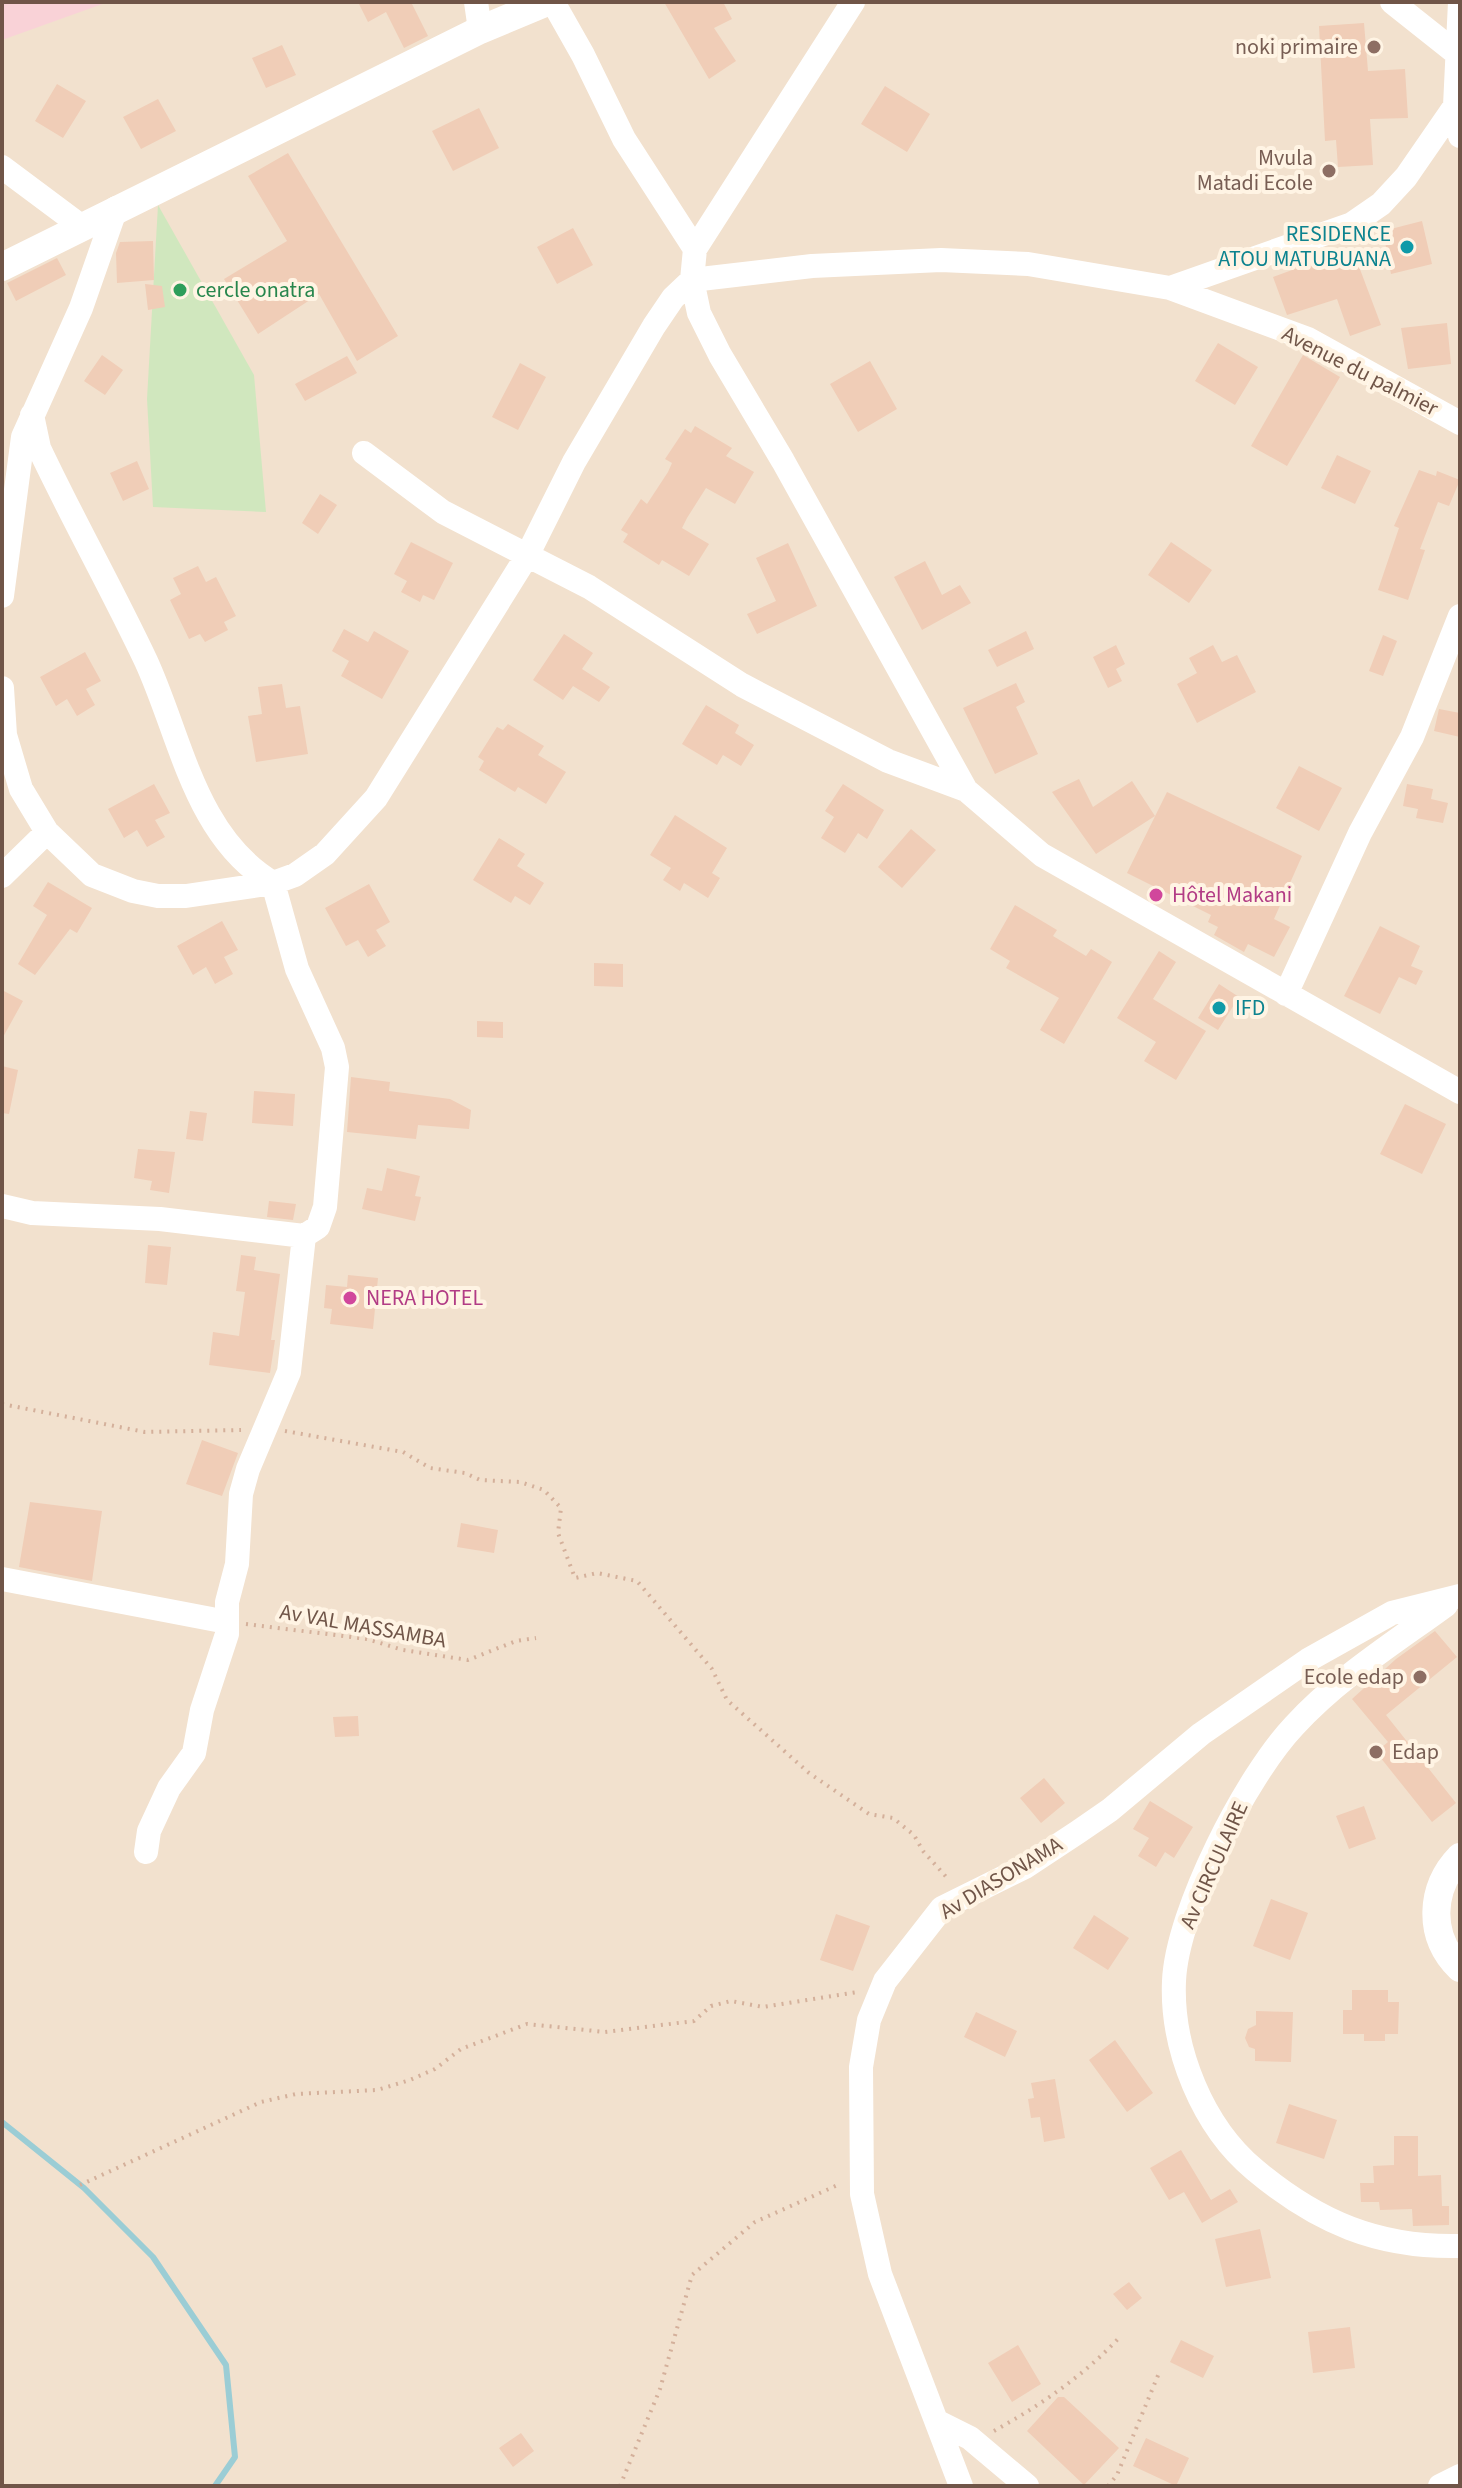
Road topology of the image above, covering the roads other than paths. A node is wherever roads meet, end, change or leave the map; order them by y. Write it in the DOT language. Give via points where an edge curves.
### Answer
graph roads {
  1 [pos="476,2"];
  2 [pos="550,2"];
  3 [pos="853,2"];
  4 [pos="1392,2"];
  5 [pos="1460,2"];
  6 [pos="480,30"];
  7 [pos="1458,54"];
  8 [pos="1455,106"];
  9 [pos="1460,136"];
  10 [pos="2,167"];
  11 [pos="116,208"];
  12 [pos="81,226"];
  13 [pos="695,249"];
  14 [pos="2,267"];
  15 [pos="692,280"];
  16 [pos="1170,288"];
  17 [pos="32,415"];
  18 [pos="1460,423"];
  19 [pos="364,453"];
  20 [pos="527,556"];
  21 [pos="2,596"];
  22 [pos="1460,616"];
  23 [pos="2,688"];
  24 [pos="966,790"];
  25 [pos="47,832"];
  26 [pos="2,876"];
  27 [pos="273,883"];
  28 [pos="1286,994"];
  29 [pos="1460,1092"];
  30 [pos="2,1206"];
  31 [pos="304,1236"];
  32 [pos="2,1579"];
  33 [pos="1458,1597"];
  34 [pos="227,1622"];
  35 [pos="146,1852"];
  36 [pos="1460,1857"];
  37 [pos="1460,1968"];
  38 [pos="1460,2246"];
  39 [pos="940,2423"];
  40 [pos="1460,2476"];
  41 [pos="961,2486"];
  42 [pos="1027,2486"];
  43 [pos="1440,2486"];
  1 -- 6 [label="street"];
  2 -- 6 [label="street"];
  2 -- 13 [label="street" via="624,139"];
  3 -- 13 [label="street"];
  4 -- 7 [label="street"];
  5 -- 7 [label="street"];
  6 -- 11 [label="street"];
  7 -- 8 [label="street"];
  8 -- 9 [label="street"];
  8 -- 16 [label="street" via="1406,177 1352,224"];
  10 -- 12 [label="street"];
  11 -- 12 [label="street"];
  11 -- 17 [label="street" via="81,308"];
  12 -- 14 [label="street"];
  13 -- 15 [label="street"];
  15 -- 16 [label="street, Avenue du palmier" via="801,267 941,260 1028,264"];
  15 -- 20 [label="street" via="673,298 614,391"];
  15 -- 24 [label="street" via="699,313 720,355"];
  16 -- 18 [label="street, Avenue du palmier" via="1308,339"];
  17 -- 21 [label="street" via="18,461"];
  17 -- 27 [label="street" via="39,448 145,659 191,780 235,855"];
  19 -- 20 [label="street" via="443,512"];
  20 -- 24 [label="street" via="589,587 817,727"];
  20 -- 27 [label="street" via="376,798 325,854"];
  22 -- 28 [label="street" via="1412,737 1360,833"];
  23 -- 25 [label="street" via="5,735 21,789"];
  24 -- 28 [label="street" via="1042,855"];
  25 -- 26 [label="street"];
  25 -- 27 [label="street" via="92,875 133,891 186,896"];
  27 -- 31 [label="street" via="297,969 337,1067 325,1207 318,1227"];
  28 -- 29 [label="street"];
  30 -- 31 [label="street" via="32,1213 160,1219"];
  31 -- 34 [label="street" via="296,1281 294,1349 283,1393 241,1494"];
  32 -- 34 [label="street"];
  33 -- 38 [label="street, Av CIRCULAIRE" via="1338,1685 1294,1726 1258,1771 1225,1828 1188,1919 1174,1979 1179,2039 1190,2070 1211,2121 1248,2164 1292,2201 1343,2227 1386,2241"];
  33 -- 39 [label="street, Av DIASONAMA" via="1392,1613 1308,1660 1201,1734 1110,1810 1025,1867 942,1908 909,1946 869,2020 861,2067 861,2175 880,2274"];
  34 -- 35 [label="street" via="194,1753 169,1788 149,1831"];
  36 -- 37 [label="street" via="1440,1883 1435,1904 1438,1933"];
  39 -- 41 [label="street, Av DIASONAMA"];
  39 -- 42 [label="street" via="974,2442"];
  40 -- 43 [label="street"];
}
